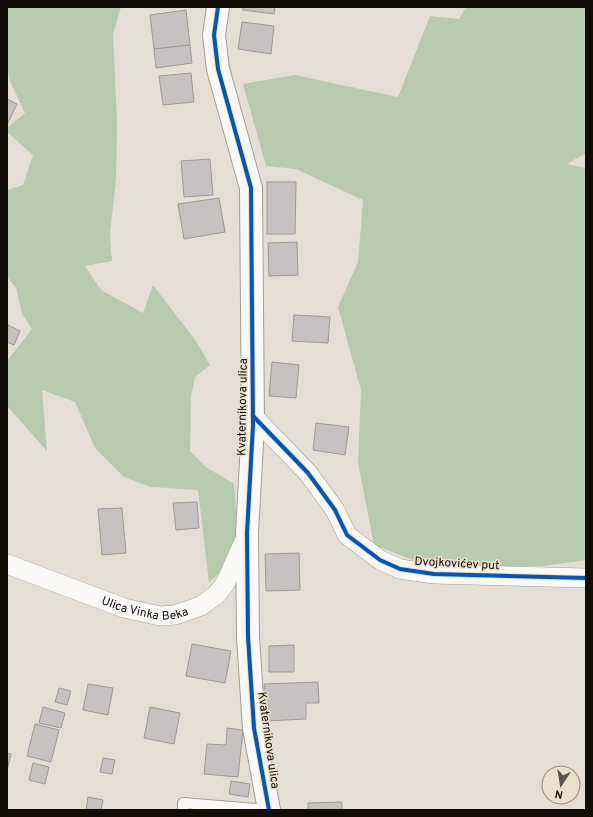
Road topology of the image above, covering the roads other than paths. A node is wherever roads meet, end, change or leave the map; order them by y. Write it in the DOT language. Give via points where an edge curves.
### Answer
graph roads {
  1 [pos="218,7"];
  2 [pos="253,416"];
  3 [pos="247,533"];
  4 [pos="7,564"];
  5 [pos="586,578"];
  6 [pos="183,810"];
  7 [pos="269,810"];
  1 -- 2 [label="street, Kvaternikova ulica" via="214,35 218,69 252,188"];
  2 -- 3 [label="street, Kvaternikova ulica"];
  2 -- 5 [label="street, Dvojkovićev put" via="308,473 335,510 347,535 380,560 400,569 434,574"];
  3 -- 4 [label="street, Ulica Vinka Beka" via="225,584 216,595 201,606 175,615 160,616 124,608"];
  3 -- 7 [label="street, Kvaternikova ulica" via="254,728"];
  6 -- 7 [label="lane" via="183,803"];
}
